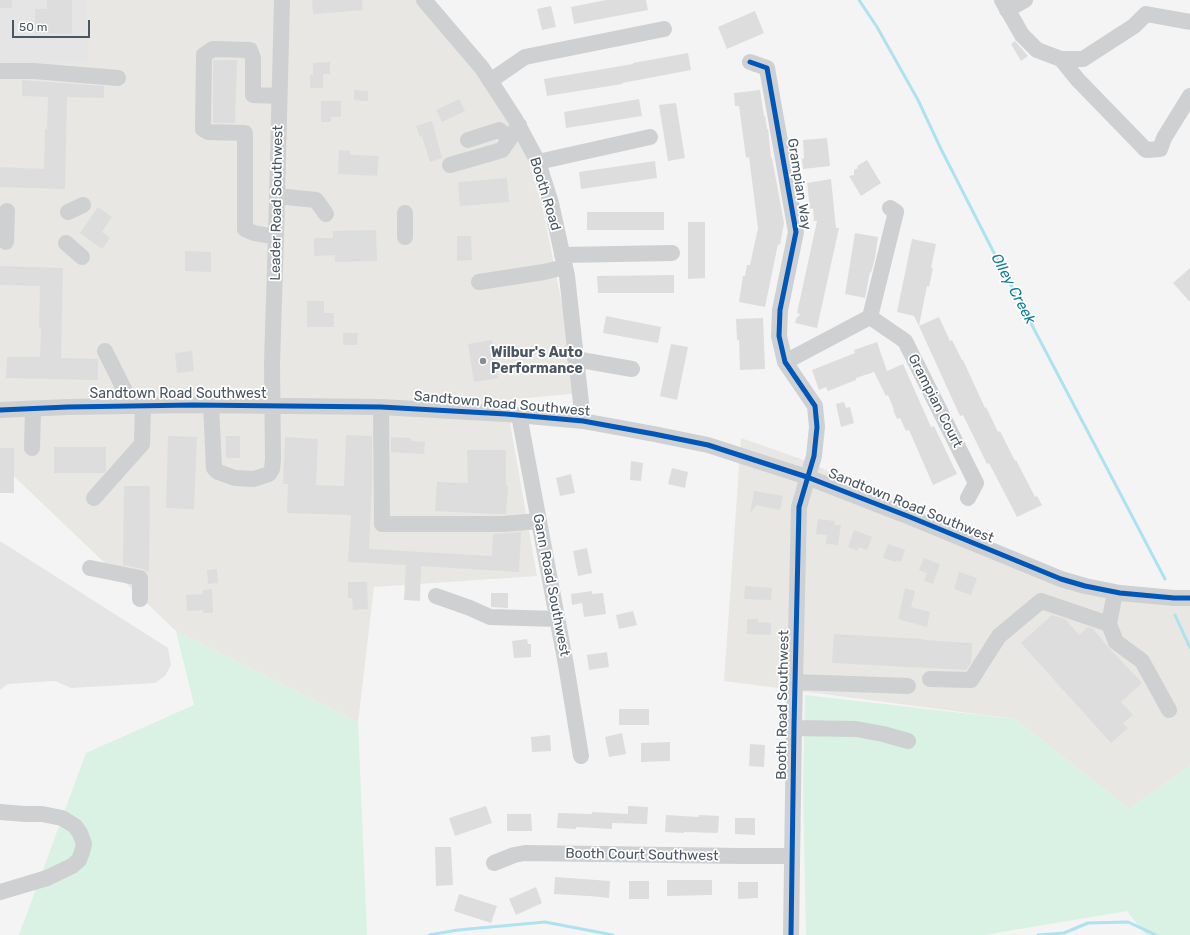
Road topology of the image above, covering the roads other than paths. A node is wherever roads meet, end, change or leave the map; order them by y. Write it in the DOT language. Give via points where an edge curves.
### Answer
graph roads {
  1 [pos="282,0"];
  2 [pos="424,0"];
  3 [pos="1025,0"];
  4 [pos="1005,5"];
  5 [pos="1190,22"];
  6 [pos="664,29"];
  7 [pos="1061,59"];
  8 [pos="750,62"];
  9 [pos="2,71"];
  10 [pos="118,78"];
  11 [pos="490,80"];
  12 [pos="279,96"];
  13 [pos="1190,96"];
  14 [pos="514,131"];
  15 [pos="650,137"];
  16 [pos="468,140"];
  17 [pos="538,162"];
  18 [pos="450,165"];
  19 [pos="277,196"];
  20 [pos="83,205"];
  21 [pos="890,208"];
  22 [pos="7,211"];
  23 [pos="68,212"];
  24 [pos="405,213"];
  25 [pos="326,214"];
  26 [pos="276,237"];
  27 [pos="405,237"];
  28 [pos="6,242"];
  29 [pos="66,243"];
  30 [pos="672,253"];
  31 [pos="82,257"];
  32 [pos="563,261"];
  33 [pos="479,282"];
  34 [pos="870,318"];
  35 [pos="105,351"];
  36 [pos="575,359"];
  37 [pos="785,362"];
  38 [pos="632,369"];
  39 [pos="211,404"];
  40 [pos="138,405"];
  41 [pos="272,406"];
  42 [pos="381,407"];
  43 [pos="33,409"];
  44 [pos="0,410"];
  45 [pos="519,415"];
  46 [pos="583,421"];
  47 [pos="32,448"];
  48 [pos="808,477"];
  49 [pos="94,498"];
  50 [pos="968,498"];
  51 [pos="539,521"];
  52 [pos="90,568"];
  53 [pos="1115,592"];
  54 [pos="436,596"];
  55 [pos="1190,598"];
  56 [pos="140,599"];
  57 [pos="557,619"];
  58 [pos="1109,624"];
  59 [pos="930,680"];
  60 [pos="795,682"];
  61 [pos="908,686"];
  62 [pos="1169,710"];
  63 [pos="794,728"];
  64 [pos="908,741"];
  65 [pos="580,756"];
  66 [pos="0,812"];
  67 [pos="792,856"];
  68 [pos="494,863"];
  69 [pos="0,892"];
  70 [pos="791,935"];
  1 -- 12 [label="street, Leader Road Southwest"];
  2 -- 11 [label="street, Booth Road"];
  3 -- 4 [label="street"];
  4 -- 7 [label="street" via="1022,35 1037,50"];
  5 -- 7 [label="street" via="1146,14 1134,26 1083,59"];
  6 -- 11 [label="street" via="525,57"];
  7 -- 13 [label="street" via="1146,150 1160,149"];
  8 -- 37 [label="street, Grampian Way" via="767,68 796,232 780,310 779,336"];
  9 -- 10 [label="street"];
  11 -- 14 [label="street, Booth Road"];
  12 -- 19 [label="street, Leader Road Southwest"];
  12 -- 26 [label="street" via="253,95 253,58 250,50 213,49 204,56 203,129 208,132 245,133 246,229"];
  14 -- 16 [label="street" via="499,130"];
  14 -- 17 [label="street, Booth Road"];
  14 -- 18 [label="street" via="502,150"];
  15 -- 17 [label="street"];
  17 -- 32 [label="street, Booth Road" via="551,203"];
  19 -- 25 [label="street" via="316,200"];
  19 -- 26 [label="street, Leader Road Southwest"];
  20 -- 23 [label="street"];
  21 -- 34 [label="street" via="896,212"];
  22 -- 28 [label="street"];
  24 -- 27 [label="street"];
  26 -- 41 [label="street, Leader Road Southwest"];
  29 -- 31 [label="street"];
  30 -- 32 [label="street"];
  32 -- 33 [label="street" via="544,272"];
  32 -- 36 [label="street, Booth Road" via="567,276"];
  34 -- 37 [label="street"];
  34 -- 50 [label="street, Grampian Court" via="905,341 976,482"];
  35 -- 40 [label="street"];
  36 -- 38 [label="street"];
  36 -- 46 [label="street, Booth Road"];
  37 -- 48 [label="street, Grampian Way" via="815,406 817,427 814,456"];
  39 -- 40 [label="street, Sandtown Road Southwest"];
  39 -- 41 [label="street, Sandtown Road Southwest"];
  39 -- 41 [label="street, Leader Road Southwest" via="214,468 226,476 244,479 264,477 272,469"];
  40 -- 43 [label="street, Sandtown Road Southwest"];
  40 -- 49 [label="street" via="142,444"];
  41 -- 42 [label="street, Sandtown Road Southwest"];
  42 -- 45 [label="street, Sandtown Road Southwest"];
  42 -- 51 [label="street" via="382,524 503,524"];
  43 -- 44 [label="street, Sandtown Road Southwest"];
  43 -- 47 [label="street"];
  45 -- 46 [label="street, Sandtown Road Southwest"];
  45 -- 51 [label="street, Gann Road Southwest"];
  46 -- 48 [label="street, Sandtown Road Southwest" via="708,445"];
  48 -- 53 [label="street, Sandtown Road Southwest" via="1061,579"];
  48 -- 60 [label="street, Booth Road Southwest" via="799,507"];
  51 -- 57 [label="street, Gann Road Southwest"];
  52 -- 56 [label="street" via="140,578"];
  53 -- 55 [label="street, Sandtown Road Southwest"];
  53 -- 58 [label="street"];
  54 -- 57 [label="street" via="490,617"];
  57 -- 65 [label="street, Gann Road Southwest"];
  58 -- 59 [label="street" via="1042,601 999,636 971,680"];
  58 -- 62 [label="street" via="1116,642 1142,661"];
  60 -- 61 [label="street"];
  60 -- 63 [label="street, Booth Road Southwest"];
  63 -- 64 [label="street" via="856,729"];
  63 -- 67 [label="street, Booth Road Southwest"];
  66 -- 69 [label="street" via="42,814 62,818 75,826 84,844 79,860 72,866 47,878"];
  67 -- 68 [label="street, Booth Court Southwest" via="525,853"];
  67 -- 70 [label="street, Booth Road Southwest"];
}
